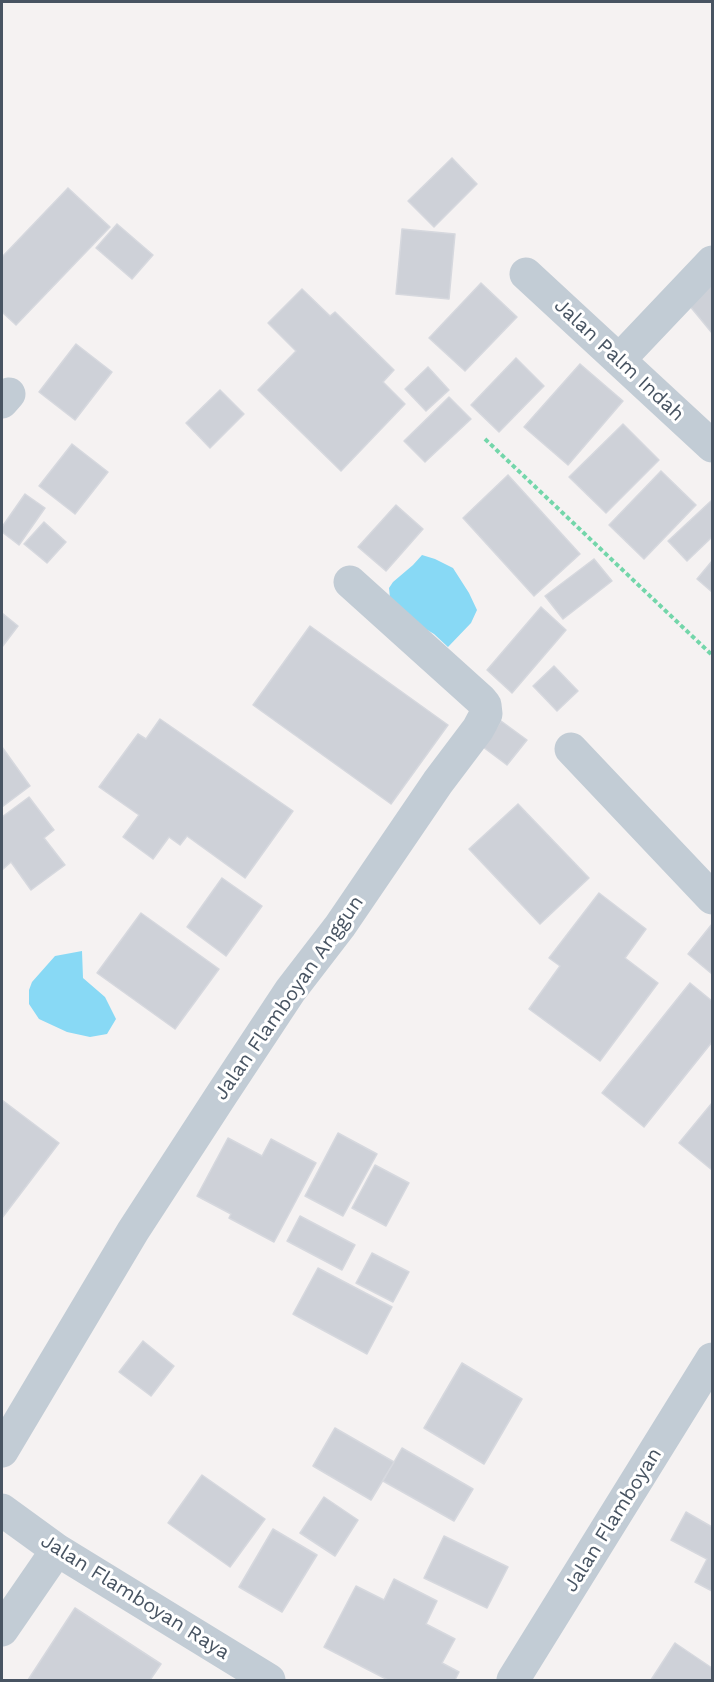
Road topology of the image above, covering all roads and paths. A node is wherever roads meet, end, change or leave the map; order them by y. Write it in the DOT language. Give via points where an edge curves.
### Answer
graph roads {
  1 [pos="712,262"];
  2 [pos="526,274"];
  3 [pos="619,360"];
  4 [pos="485,439"];
  5 [pos="712,446"];
  6 [pos="351,582"];
  7 [pos="712,655"];
  8 [pos="571,749"];
  9 [pos="712,898"];
  10 [pos="712,1359"];
  11 [pos="2,1451"];
  12 [pos="2,1510"];
  13 [pos="57,1550"];
  14 [pos="2,1630"];
  15 [pos="269,1680"];
  16 [pos="513,1680"];
  1 -- 3 [label="street"];
  2 -- 3 [label="street, Jalan Palm Indah"];
  3 -- 5 [label="street, Jalan Palm Indah"];
  4 -- 7 [label="path"];
  6 -- 11 [label="street, Jalan Flamboyan Anggun" via="480,700 486,714 222,1094 133,1231"];
  8 -- 9 [label="street"];
  10 -- 16 [label="street, Jalan Flamboyan"];
  12 -- 13 [label="street, Jalan Flamboyan Raya"];
  13 -- 14 [label="street"];
  13 -- 15 [label="street, Jalan Flamboyan Raya"];
}
